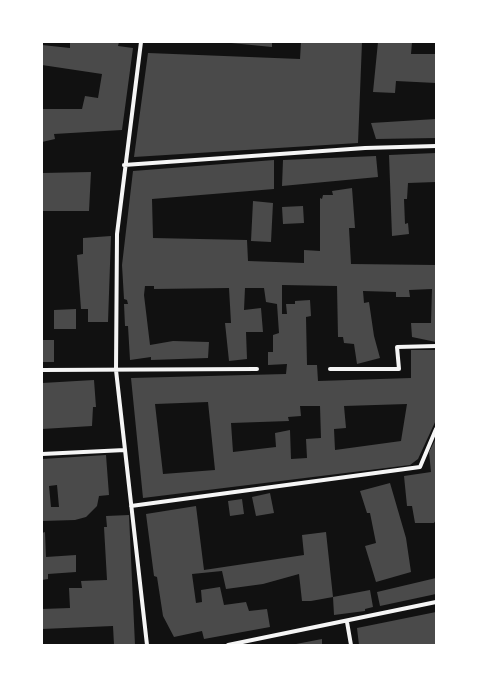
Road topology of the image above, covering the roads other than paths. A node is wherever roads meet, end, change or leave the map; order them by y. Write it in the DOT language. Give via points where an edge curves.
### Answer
graph roads {
  1 [pos="141,42"];
  2 [pos="436,146"];
  3 [pos="124,165"];
  4 [pos="436,346"];
  5 [pos="257,369"];
  6 [pos="330,369"];
  7 [pos="42,370"];
  8 [pos="116,370"];
  9 [pos="436,429"];
  10 [pos="125,450"];
  11 [pos="42,454"];
  12 [pos="131,506"];
  13 [pos="436,602"];
  14 [pos="347,622"];
  15 [pos="147,645"];
  16 [pos="228,645"];
  17 [pos="351,645"];
  1 -- 3 [label="street"];
  2 -- 3 [label="street" via="365,148"];
  3 -- 8 [label="street" via="117,234"];
  4 -- 6 [label="street" via="397,347 399,369"];
  5 -- 8 [label="street"];
  7 -- 8 [label="street"];
  8 -- 10 [label="street"];
  9 -- 12 [label="street" via="420,466"];
  10 -- 11 [label="street"];
  10 -- 12 [label="street"];
  12 -- 15 [label="street"];
  13 -- 14 [label="street"];
  14 -- 16 [label="street"];
  14 -- 17 [label="street"];
}
